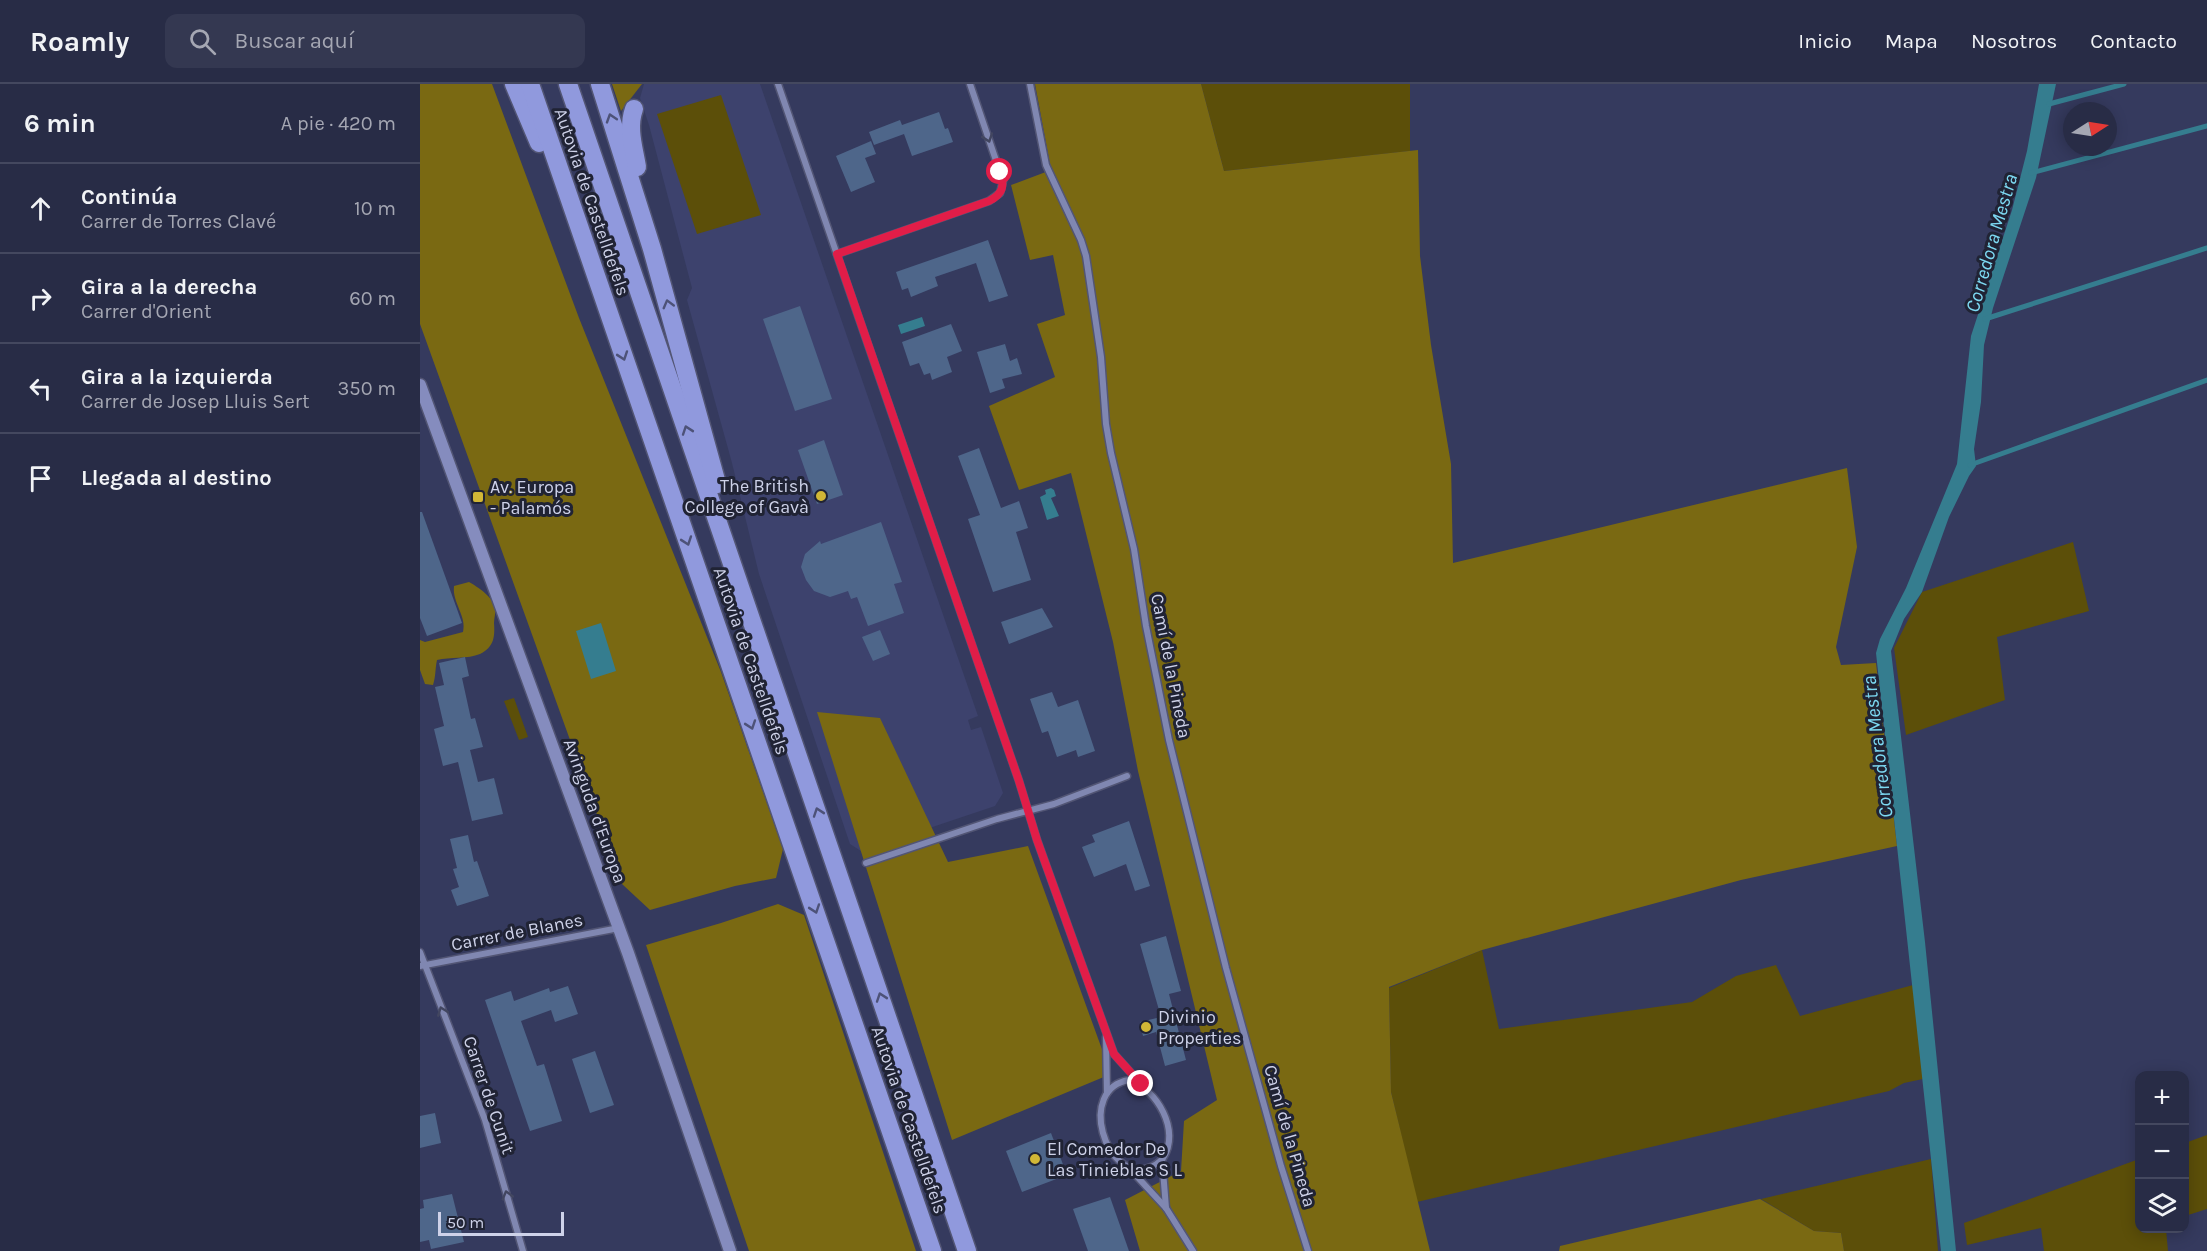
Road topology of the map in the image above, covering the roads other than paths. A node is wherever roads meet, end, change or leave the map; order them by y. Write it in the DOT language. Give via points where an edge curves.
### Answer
graph roads {
  1 [pos="514,84"];
  2 [pos="530,84"];
  3 [pos="568,84"];
  4 [pos="600,84"];
  5 [pos="778,84"];
  6 [pos="970,84"];
  7 [pos="1030,84"];
  8 [pos="634,109"];
  9 [pos="652,249"];
  10 [pos="837,254"];
  11 [pos="604,301"];
  12 [pos="420,385"];
  13 [pos="754,625"];
  14 [pos="1127,776"];
  15 [pos="1028,811"];
  16 [pos="866,863"];
  17 [pos="619,928"];
  18 [pos="420,952"];
  19 [pos="422,965"];
  20 [pos="1106,1030"];
  21 [pos="1141,1084"];
  22 [pos="1107,1093"];
  23 [pos="1162,1158"];
  24 [pos="1130,1169"];
  25 [pos="1166,1208"];
  26 [pos="523,1251"];
  27 [pos="730,1251"];
  28 [pos="932,1251"];
  29 [pos="967,1251"];
  30 [pos="1193,1251"];
  31 [pos="1308,1251"];
  1 -- 11 [label="highway"];
  2 -- 11 [label="highway, Autovia de Castelldefels"];
  13 -- 3 [label="highway, Autovia de Castelldefels, one-way"];
  9 -- 4 [label="highway, one-way"];
  5 -- 10 [label="street"];
  6 -- 10 [label="street, one-way" via="1003,181 1000,193 989,201"];
  7 -- 31 [label="street, Camí de la Pineda" via="1046,165 1086,256 1106,424 1134,549 1169,740 1226,968"];
  8 -- 9 [label="highway" via="631,132"];
  13 -- 9 [label="highway, one-way"];
  10 -- 15 [label="street"];
  11 -- 28 [label="highway, Autovia de Castelldefels, one-way"];
  12 -- 17 [label="street, Avinguda d'Europa"];
  29 -- 13 [label="highway, Autovia de Castelldefels, one-way"];
  14 -- 15 [label="street"];
  15 -- 16 [label="street"];
  15 -- 20 [label="street"];
  17 -- 19 [label="street, Carrer de Blanes"];
  17 -- 27 [label="street, Avinguda d'Europa"];
  18 -- 19 [label="street, Carrer de Cunit"];
  26 -- 19 [label="street, Carrer de Cunit, one-way" via="485,1120"];
  20 -- 21 [label="street" via="1118,1060"];
  20 -- 22 [label="street"];
  21 -- 22 [label="street" via="1120,1082"];
  21 -- 23 [label="street" via="1159,1104 1166,1120 1168,1146"];
  22 -- 24 [label="street" via="1101,1104 1103,1134 1117,1159"];
  23 -- 24 [label="street" via="1155,1165"];
  23 -- 25 [label="street"];
  24 -- 25 [label="street"];
  25 -- 30 [label="street"];
}
